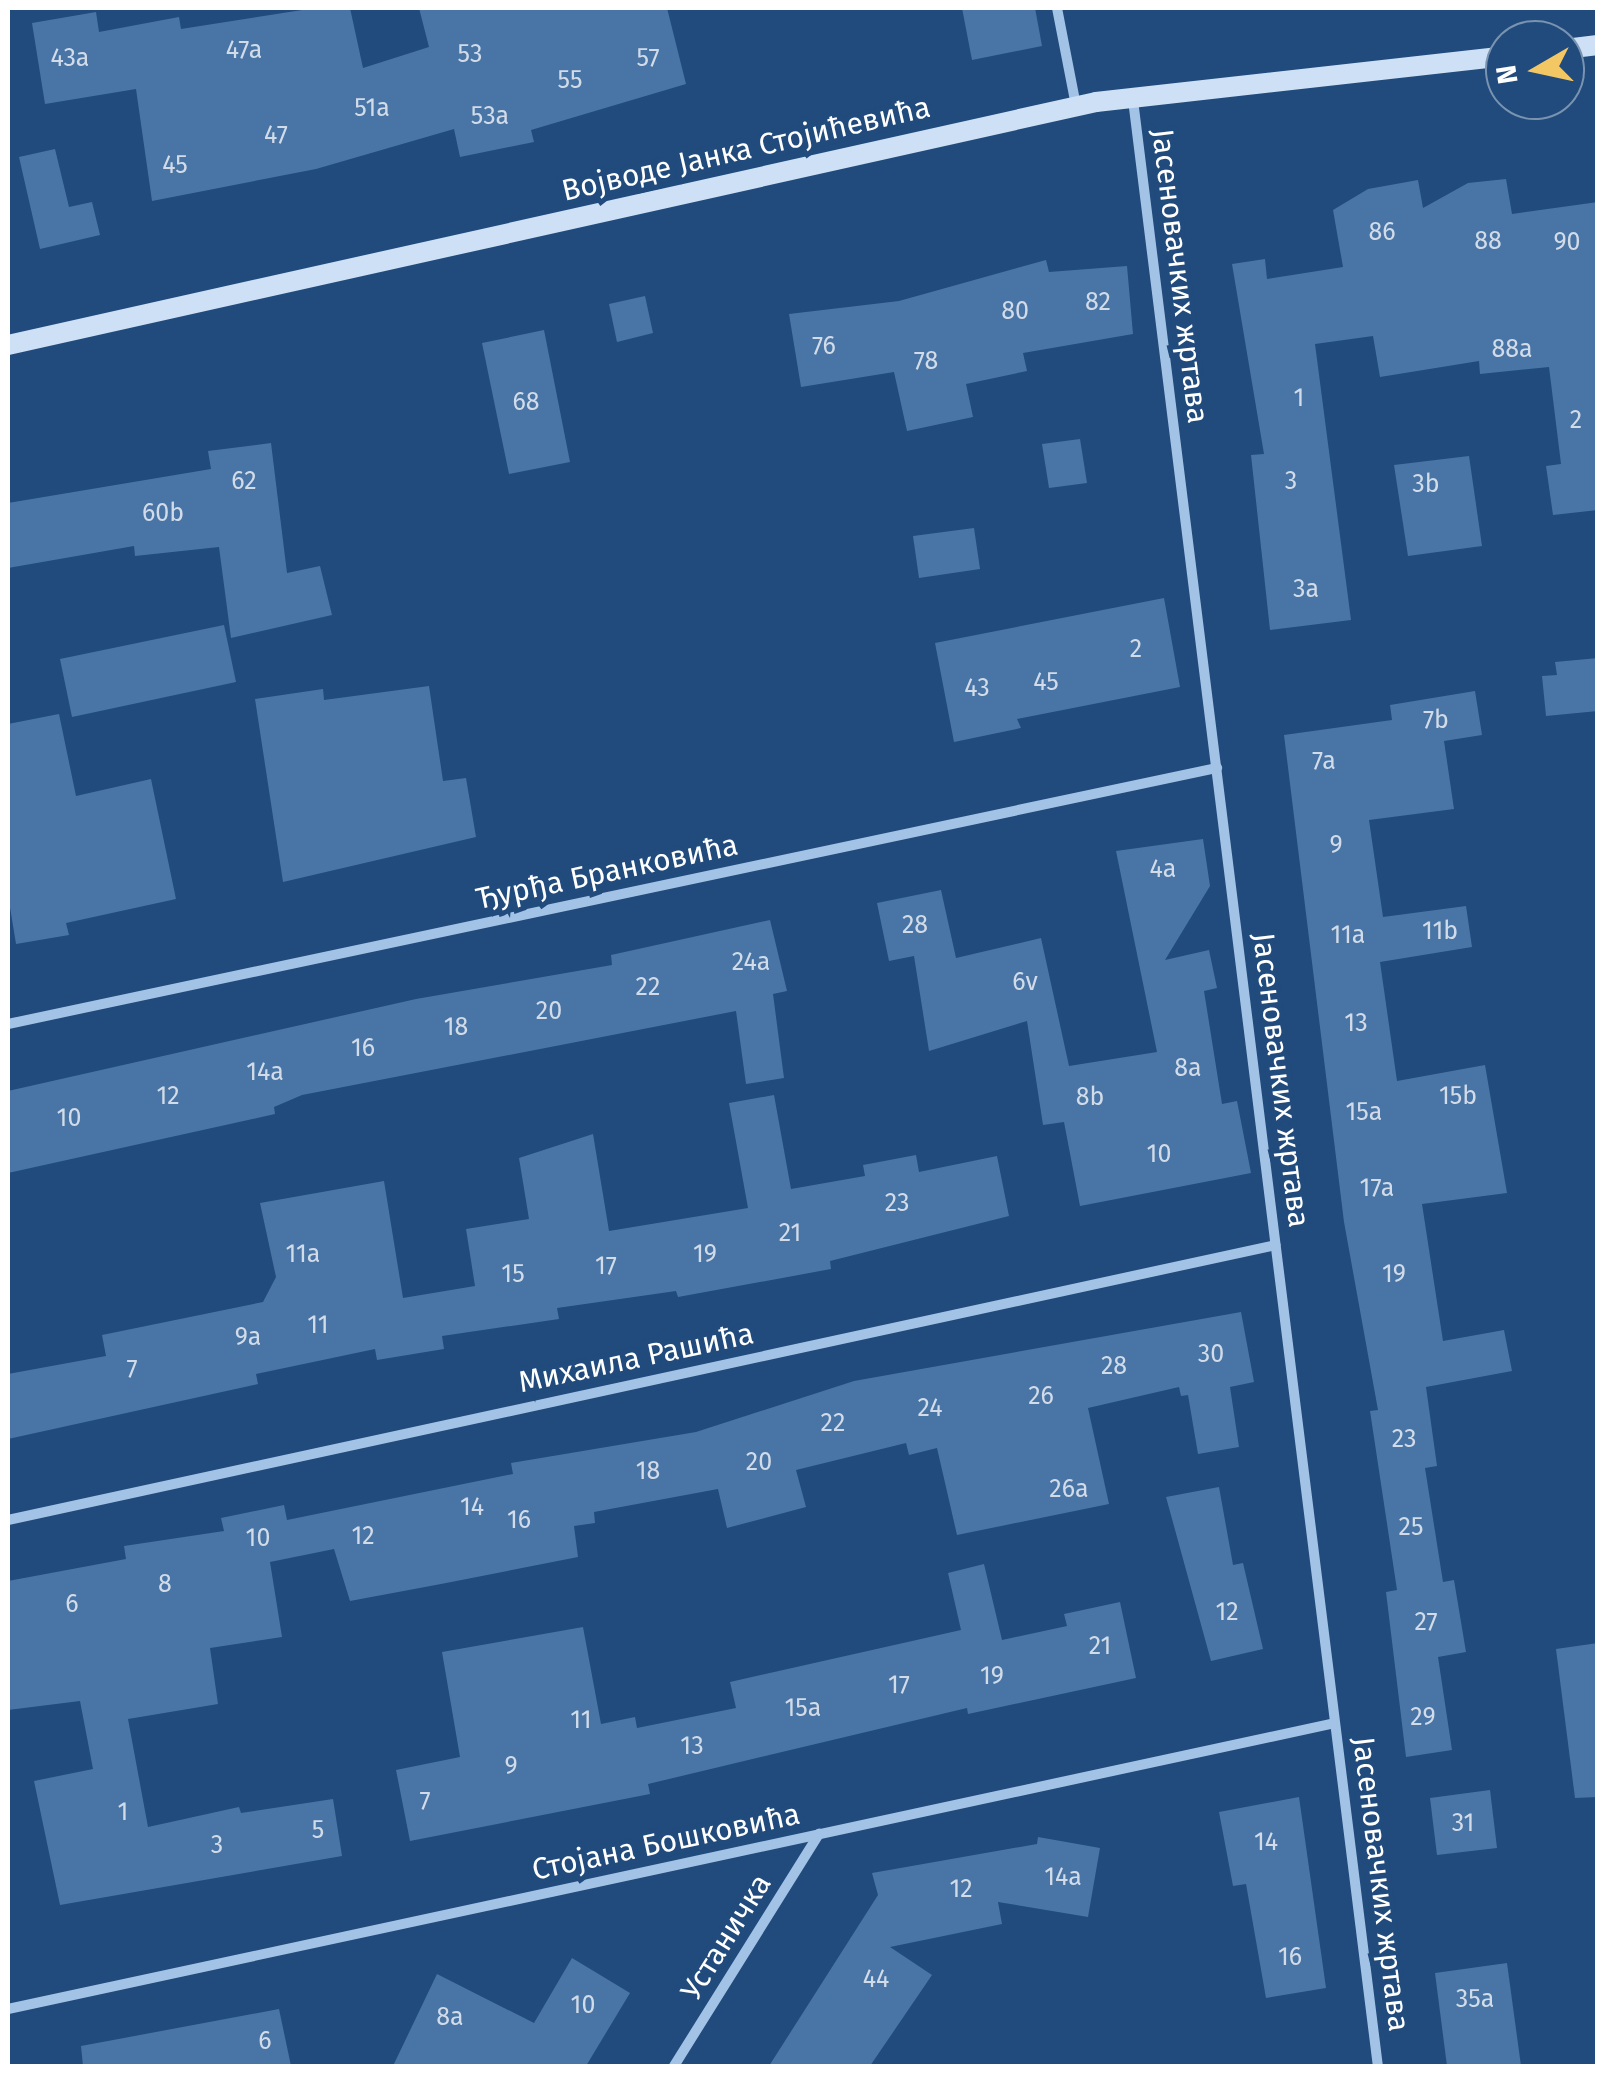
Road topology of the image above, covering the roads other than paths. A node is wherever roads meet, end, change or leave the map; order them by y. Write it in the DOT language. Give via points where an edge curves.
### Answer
graph roads {
  1 [pos="1057,8"];
  2 [pos="1485,58"];
  3 [pos="1133,100"];
  4 [pos="1076,106"];
  5 [pos="8,345"];
  6 [pos="1216,768"];
  7 [pos="8,1024"];
  8 [pos="1276,1245"];
  9 [pos="8,1520"];
  10 [pos="1336,1723"];
  11 [pos="819,1834"];
  12 [pos="8,2009"];
  13 [pos="674,2066"];
  14 [pos="1378,2066"];
  1 -- 4 [label="street"];
  2 -- 3 [label="street, Војводе Јанка Стојићевића"];
  3 -- 4 [label="street, Војводе Јанка Стојићевића"];
  3 -- 6 [label="street, Јасеновачких жртава"];
  4 -- 5 [label="street, Војводе Јанка Стојићевића"];
  6 -- 7 [label="street, Ђурђа Бранковића"];
  6 -- 8 [label="street, Јасеновачких жртава"];
  8 -- 9 [label="street, Михаила Рашића"];
  8 -- 10 [label="street, Јасеновачких жртава"];
  10 -- 11 [label="street, Стојана Бошковића"];
  10 -- 14 [label="street, Јасеновачких жртава"];
  11 -- 12 [label="street, Стојана Бошковића"];
  11 -- 13 [label="street, Устаничка"];
}
